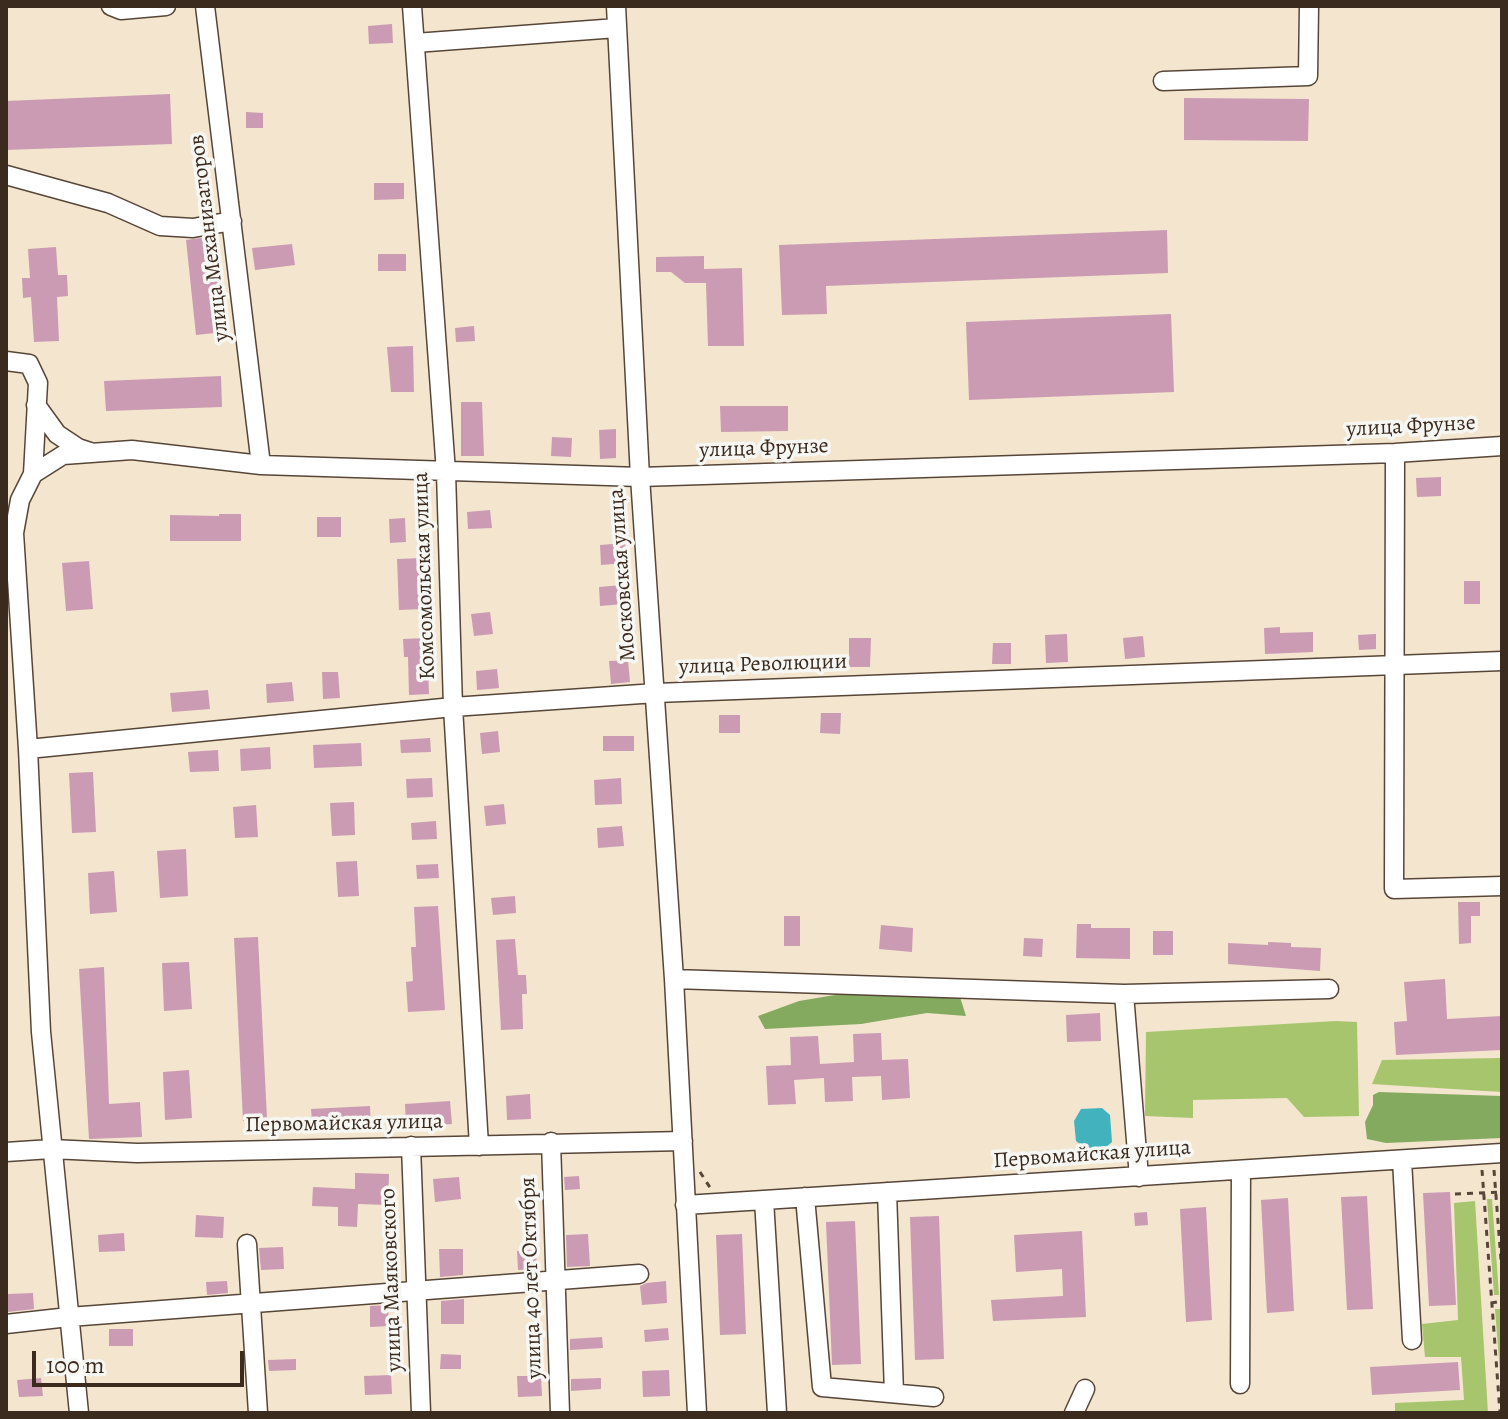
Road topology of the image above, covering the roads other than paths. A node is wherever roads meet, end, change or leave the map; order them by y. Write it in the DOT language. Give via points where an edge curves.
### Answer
graph roads {
  1 [pos="111,6"];
  2 [pos="166,6"];
  3 [pos="205,6"];
  4 [pos="412,6"];
  5 [pos="616,6"];
  6 [pos="1309,6"];
  7 [pos="617,28"];
  8 [pos="415,43"];
  9 [pos="1163,81"];
  10 [pos="6,175"];
  11 [pos="232,221"];
  12 [pos="6,361"];
  13 [pos="36,405"];
  14 [pos="1502,446"];
  15 [pos="92,453"];
  16 [pos="1395,453"];
  17 [pos="261,465"];
  18 [pos="446,472"];
  19 [pos="33,474"];
  20 [pos="640,477"];
  21 [pos="1502,661"];
  22 [pos="1394,666"];
  23 [pos="656,693"];
  24 [pos="453,707"];
  25 [pos="28,749"];
  26 [pos="1502,886"];
  27 [pos="674,979"];
  28 [pos="1329,989"];
  29 [pos="1124,994"];
  30 [pos="683,1141"];
  31 [pos="551,1142"];
  32 [pos="411,1146"];
  33 [pos="479,1146"];
  34 [pos="51,1149"];
  35 [pos="6,1152"];
  36 [pos="1492,1154"];
  37 [pos="1402,1160"];
  38 [pos="1241,1170"];
  39 [pos="1139,1177"];
  40 [pos="887,1192"];
  41 [pos="805,1197"];
  42 [pos="764,1200"];
  43 [pos="685,1205"];
  44 [pos="247,1244"];
  45 [pos="639,1274"];
  46 [pos="556,1280"];
  47 [pos="416,1291"];
  48 [pos="251,1305"];
  49 [pos="69,1317"];
  50 [pos="6,1324"];
  51 [pos="1412,1340"];
  52 [pos="1240,1384"];
  53 [pos="1085,1389"];
  54 [pos="894,1393"];
  55 [pos="934,1397"];
  56 [pos="79,1413"];
  57 [pos="258,1413"];
  58 [pos="421,1413"];
  59 [pos="560,1413"];
  60 [pos="697,1413"];
  61 [pos="777,1413"];
  62 [pos="1074,1413"];
  1 -- 2 [label="street"];
  3 -- 11 [label="street, улица Механизаторов"];
  4 -- 8 [label="street, Комсомольская улица"];
  5 -- 7 [label="street, Московская улица"];
  6 -- 9 [label="street" via="1308,76"];
  7 -- 8 [label="street"];
  7 -- 20 [label="street, Московская улица"];
  8 -- 18 [label="street, Комсомольская улица"];
  10 -- 11 [label="street" via="108,203 160,226 193,228"];
  11 -- 17 [label="street, улица Механизаторов"];
  12 -- 13 [label="street" via="29,364 38,383"];
  13 -- 15 [label="street" via="57,434"];
  13 -- 19 [label="street"];
  14 -- 16 [label="street, улица Фрунзе"];
  15 -- 17 [label="street, улица Фрунзе" via="132,450"];
  15 -- 19 [label="street, улица Фрунзе" via="63,455"];
  16 -- 20 [label="street, улица Фрунзе"];
  16 -- 22 [label="street"];
  17 -- 18 [label="street, улица Фрунзе"];
  18 -- 20 [label="street, улица Фрунзе"];
  18 -- 24 [label="street, Комсомольская улица"];
  19 -- 25 [label="street" via="20,500 14,533"];
  20 -- 23 [label="street, Московская улица"];
  21 -- 22 [label="street, улица Революции"];
  22 -- 23 [label="street, улица Революции"];
  22 -- 26 [label="street" via="1394,889"];
  23 -- 24 [label="street, улица Революции"];
  23 -- 27 [label="street, Московская улица"];
  24 -- 25 [label="street, улица Революции"];
  24 -- 33 [label="street, Комсомольская улица"];
  25 -- 34 [label="street"];
  27 -- 29 [label="street"];
  27 -- 30 [label="street, Московская улица"];
  28 -- 29 [label="street"];
  29 -- 39 [label="street"];
  30 -- 31 [label="street, Первомайская улица"];
  30 -- 43 [label="street, Московская улица"];
  31 -- 33 [label="street, Первомайская улица"];
  31 -- 46 [label="street, улица 40 лет Октября"];
  32 -- 33 [label="street, Первомайская улица"];
  32 -- 34 [label="street, Первомайская улица" via="137,1153"];
  32 -- 47 [label="street, улица Маяковского"];
  34 -- 35 [label="street, Первомайская улица"];
  34 -- 49 [label="street"];
  36 -- 37 [label="street, Первомайская улица"];
  37 -- 38 [label="street, Первомайская улица"];
  37 -- 51 [label="street"];
  38 -- 39 [label="street, Первомайская улица"];
  38 -- 52 [label="street"];
  39 -- 40 [label="street, Первомайская улица"];
  40 -- 41 [label="street, Первомайская улица"];
  40 -- 54 [label="street"];
  41 -- 42 [label="street, Первомайская улица"];
  41 -- 54 [label="street" via="822,1387"];
  42 -- 43 [label="street, Первомайская улица"];
  42 -- 61 [label="street"];
  43 -- 60 [label="street, Московская улица"];
  44 -- 48 [label="street"];
  45 -- 46 [label="street"];
  46 -- 47 [label="street"];
  46 -- 59 [label="street, улица 40 лет Октября"];
  47 -- 48 [label="street"];
  47 -- 58 [label="street, улица Маяковского"];
  48 -- 49 [label="street"];
  48 -- 57 [label="street"];
  49 -- 50 [label="street"];
  49 -- 56 [label="street"];
  53 -- 62 [label="street"];
  54 -- 55 [label="street"];
}
